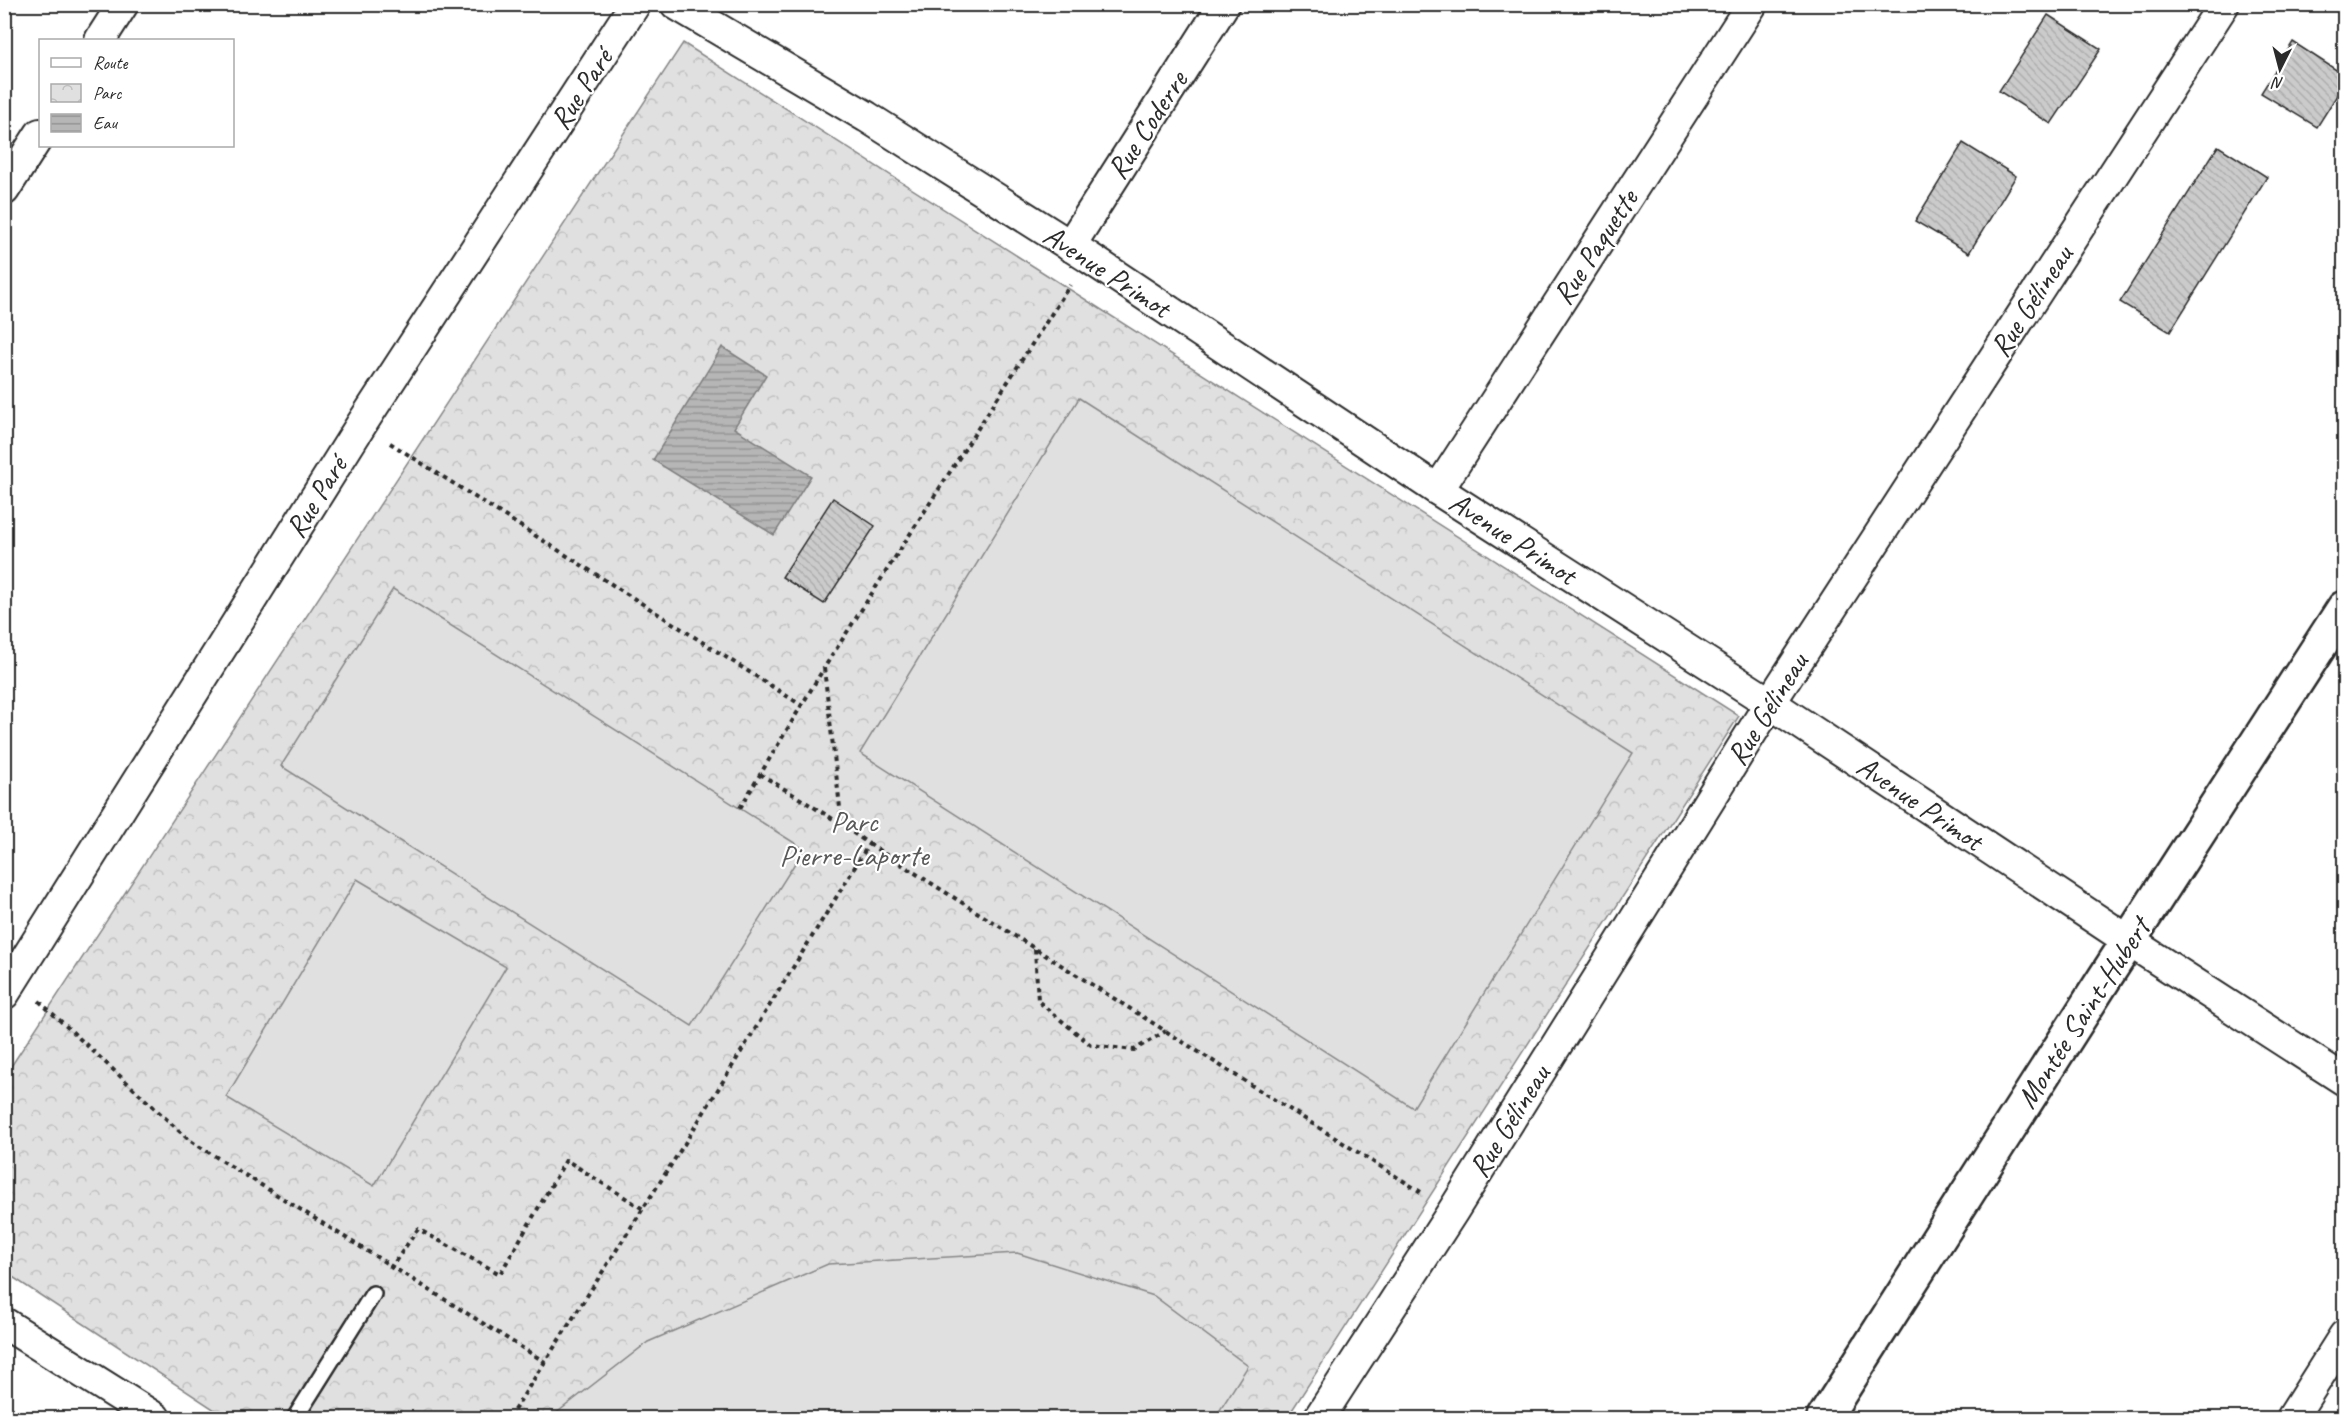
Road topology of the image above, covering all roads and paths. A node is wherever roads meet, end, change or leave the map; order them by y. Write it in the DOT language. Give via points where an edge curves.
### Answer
graph roads {
  1 [pos="123,4"];
  2 [pos="635,4"];
  3 [pos="676,4"];
  4 [pos="1224,4"];
  5 [pos="1752,4"];
  6 [pos="2224,4"];
  7 [pos="101,39"];
  8 [pos="39,136"];
  9 [pos="4,190"];
  10 [pos="1079,251"];
  11 [pos="361,425"];
  12 [pos="1438,490"];
  13 [pos="2344,608"];
  14 [pos="824,668"];
  15 [pos="1770,703"];
  16 [pos="801,705"];
  17 [pos="760,774"];
  18 [pos="740,808"];
  19 [pos="842,825"];
  20 [pos="869,844"];
  21 [pos="2129,941"];
  22 [pos="1035,948"];
  23 [pos="9,986"];
  24 [pos="1166,1031"];
  25 [pos="2344,1080"];
  26 [pos="643,1209"];
  27 [pos="1453,1211"];
  28 [pos="391,1267"];
  29 [pos="373,1294"];
  30 [pos="4,1323"];
  31 [pos="2344,1336"];
  32 [pos="545,1362"];
  33 [pos="155,1419"];
  34 [pos="295,1419"];
  35 [pos="508,1419"];
  36 [pos="1319,1419"];
  37 [pos="1824,1419"];
  38 [pos="2292,1419"];
  1 -- 7 [label="street"];
  2 -- 11 [label="street, Rue Paré"];
  3 -- 10 [label="street, Avenue Primot" via="867,117"];
  4 -- 10 [label="street, Rue Coderre"];
  5 -- 12 [label="street, Rue Paquette"];
  6 -- 15 [label="street, Rue Gélineau"];
  8 -- 9 [label="street"];
  10 -- 12 [label="street, Avenue Primot"];
  10 -- 14 [label="path"];
  11 -- 16 [label="path"];
  11 -- 23 [label="street, Rue Paré"];
  12 -- 15 [label="street, Avenue Primot"];
  13 -- 21 [label="street, Montée Saint-Hubert"];
  14 -- 16 [label="path"];
  14 -- 19 [label="path"];
  15 -- 21 [label="street, Avenue Primot"];
  15 -- 27 [label="street, Rue Gélineau"];
  16 -- 17 [label="path"];
  17 -- 18 [label="path"];
  17 -- 19 [label="path"];
  19 -- 20 [label="path"];
  20 -- 22 [label="path"];
  20 -- 26 [label="path"];
  21 -- 25 [label="street, Avenue Primot"];
  21 -- 37 [label="street, Montée Saint-Hubert"];
  22 -- 24 [label="path"];
  22 -- 24 [label="path" via="1038,1001 1091,1045 1134,1050"];
  23 -- 28 [label="path" via="189,1140"];
  24 -- 27 [label="path"];
  26 -- 28 [label="path" via="566,1160 500,1274 418,1229"];
  26 -- 32 [label="path"];
  27 -- 36 [label="street, Rue Gélineau"];
  28 -- 29 [label="path"];
  28 -- 32 [label="path"];
  29 -- 34 [label="lane"];
  30 -- 33 [label="street"];
  31 -- 38 [label="street"];
  32 -- 35 [label="path"];
}
